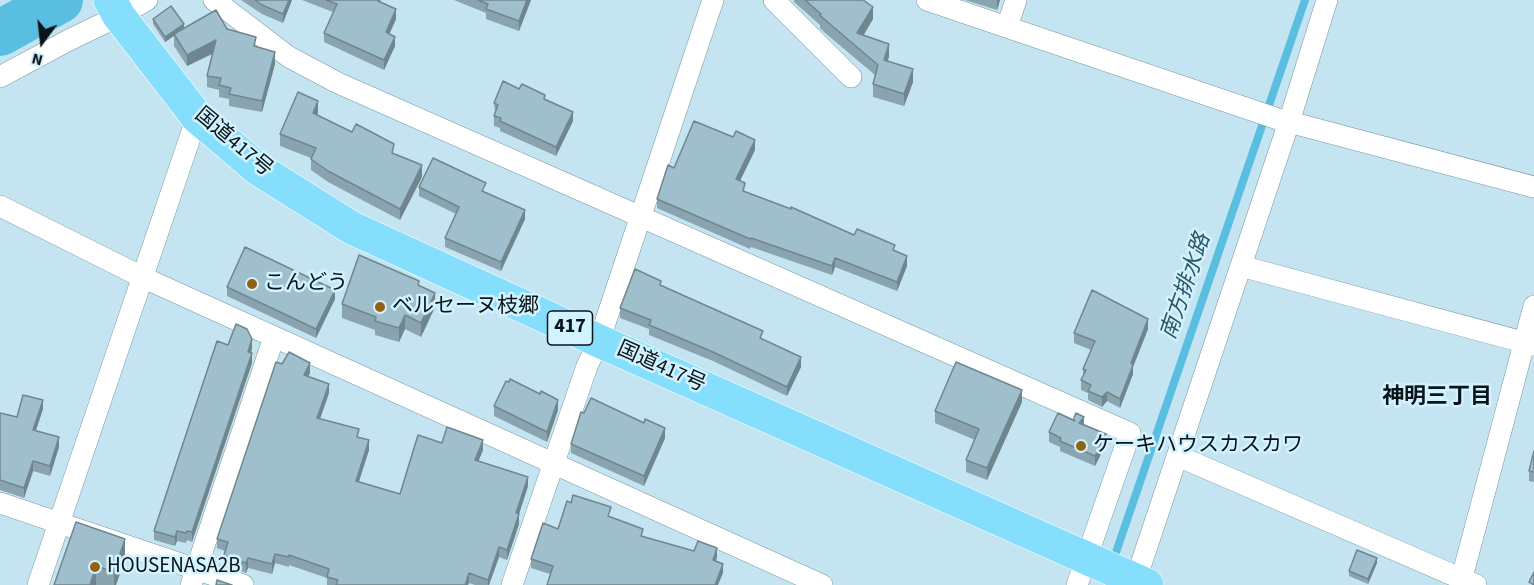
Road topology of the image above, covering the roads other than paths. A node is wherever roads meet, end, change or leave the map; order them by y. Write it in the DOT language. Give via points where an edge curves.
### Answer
graph roads {
  1 [pos="147,0"];
  2 [pos="214,0"];
  3 [pos="713,0"];
  4 [pos="774,0"];
  5 [pos="927,0"];
  6 [pos="1016,0"];
  7 [pos="1327,0"];
  8 [pos="113,6"];
  9 [pos="1007,27"];
  10 [pos="0,77"];
  11 [pos="851,77"];
  12 [pos="197,117"];
  13 [pos="1283,121"];
  14 [pos="1534,187"];
  15 [pos="0,206"];
  16 [pos="640,218"];
  17 [pos="1241,266"];
  18 [pos="142,277"];
  19 [pos="1534,306"];
  20 [pos="274,337"];
  21 [pos="599,341"];
  22 [pos="1529,343"];
  23 [pos="1178,456"];
  24 [pos="554,464"];
  25 [pos="0,503"];
  26 [pos="59,524"];
  27 [pos="1086,568"];
  28 [pos="194,577"];
  29 [pos="1136,581"];
  30 [pos="1466,583"];
  31 [pos="38,585"];
  32 [pos="243,585"];
  33 [pos="512,585"];
  34 [pos="822,585"];
  1 -- 8 [label="street"];
  2 -- 16 [label="street" via="289,57 338,83"];
  3 -- 16 [label="street"];
  4 -- 11 [label="street"];
  5 -- 9 [label="street"];
  6 -- 9 [label="street"];
  7 -- 13 [label="street"];
  8 -- 10 [label="street" via="69,40"];
  8 -- 12 [label="highway, 国道417号 / 417"];
  9 -- 13 [label="street"];
  12 -- 18 [label="street"];
  12 -- 21 [label="highway, 国道417号 / 417" via="258,169 352,228"];
  13 -- 14 [label="street"];
  13 -- 17 [label="street"];
  15 -- 18 [label="street"];
  16 -- 21 [label="street"];
  16 -- 27 [label="street" via="1130,433"];
  17 -- 22 [label="street"];
  17 -- 23 [label="street"];
  18 -- 20 [label="street"];
  18 -- 26 [label="street"];
  19 -- 22 [label="street"];
  20 -- 24 [label="street"];
  20 -- 28 [label="street"];
  21 -- 24 [label="street"];
  21 -- 27 [label="highway, 国道417号 / 417"];
  22 -- 30 [label="street"];
  23 -- 29 [label="street"];
  23 -- 30 [label="street"];
  24 -- 33 [label="street"];
  24 -- 34 [label="street"];
  25 -- 26 [label="street"];
  26 -- 28 [label="street"];
  26 -- 31 [label="street"];
  27 -- 29 [label="highway, 国道417号 / 417"];
  28 -- 32 [label="street"];
}
